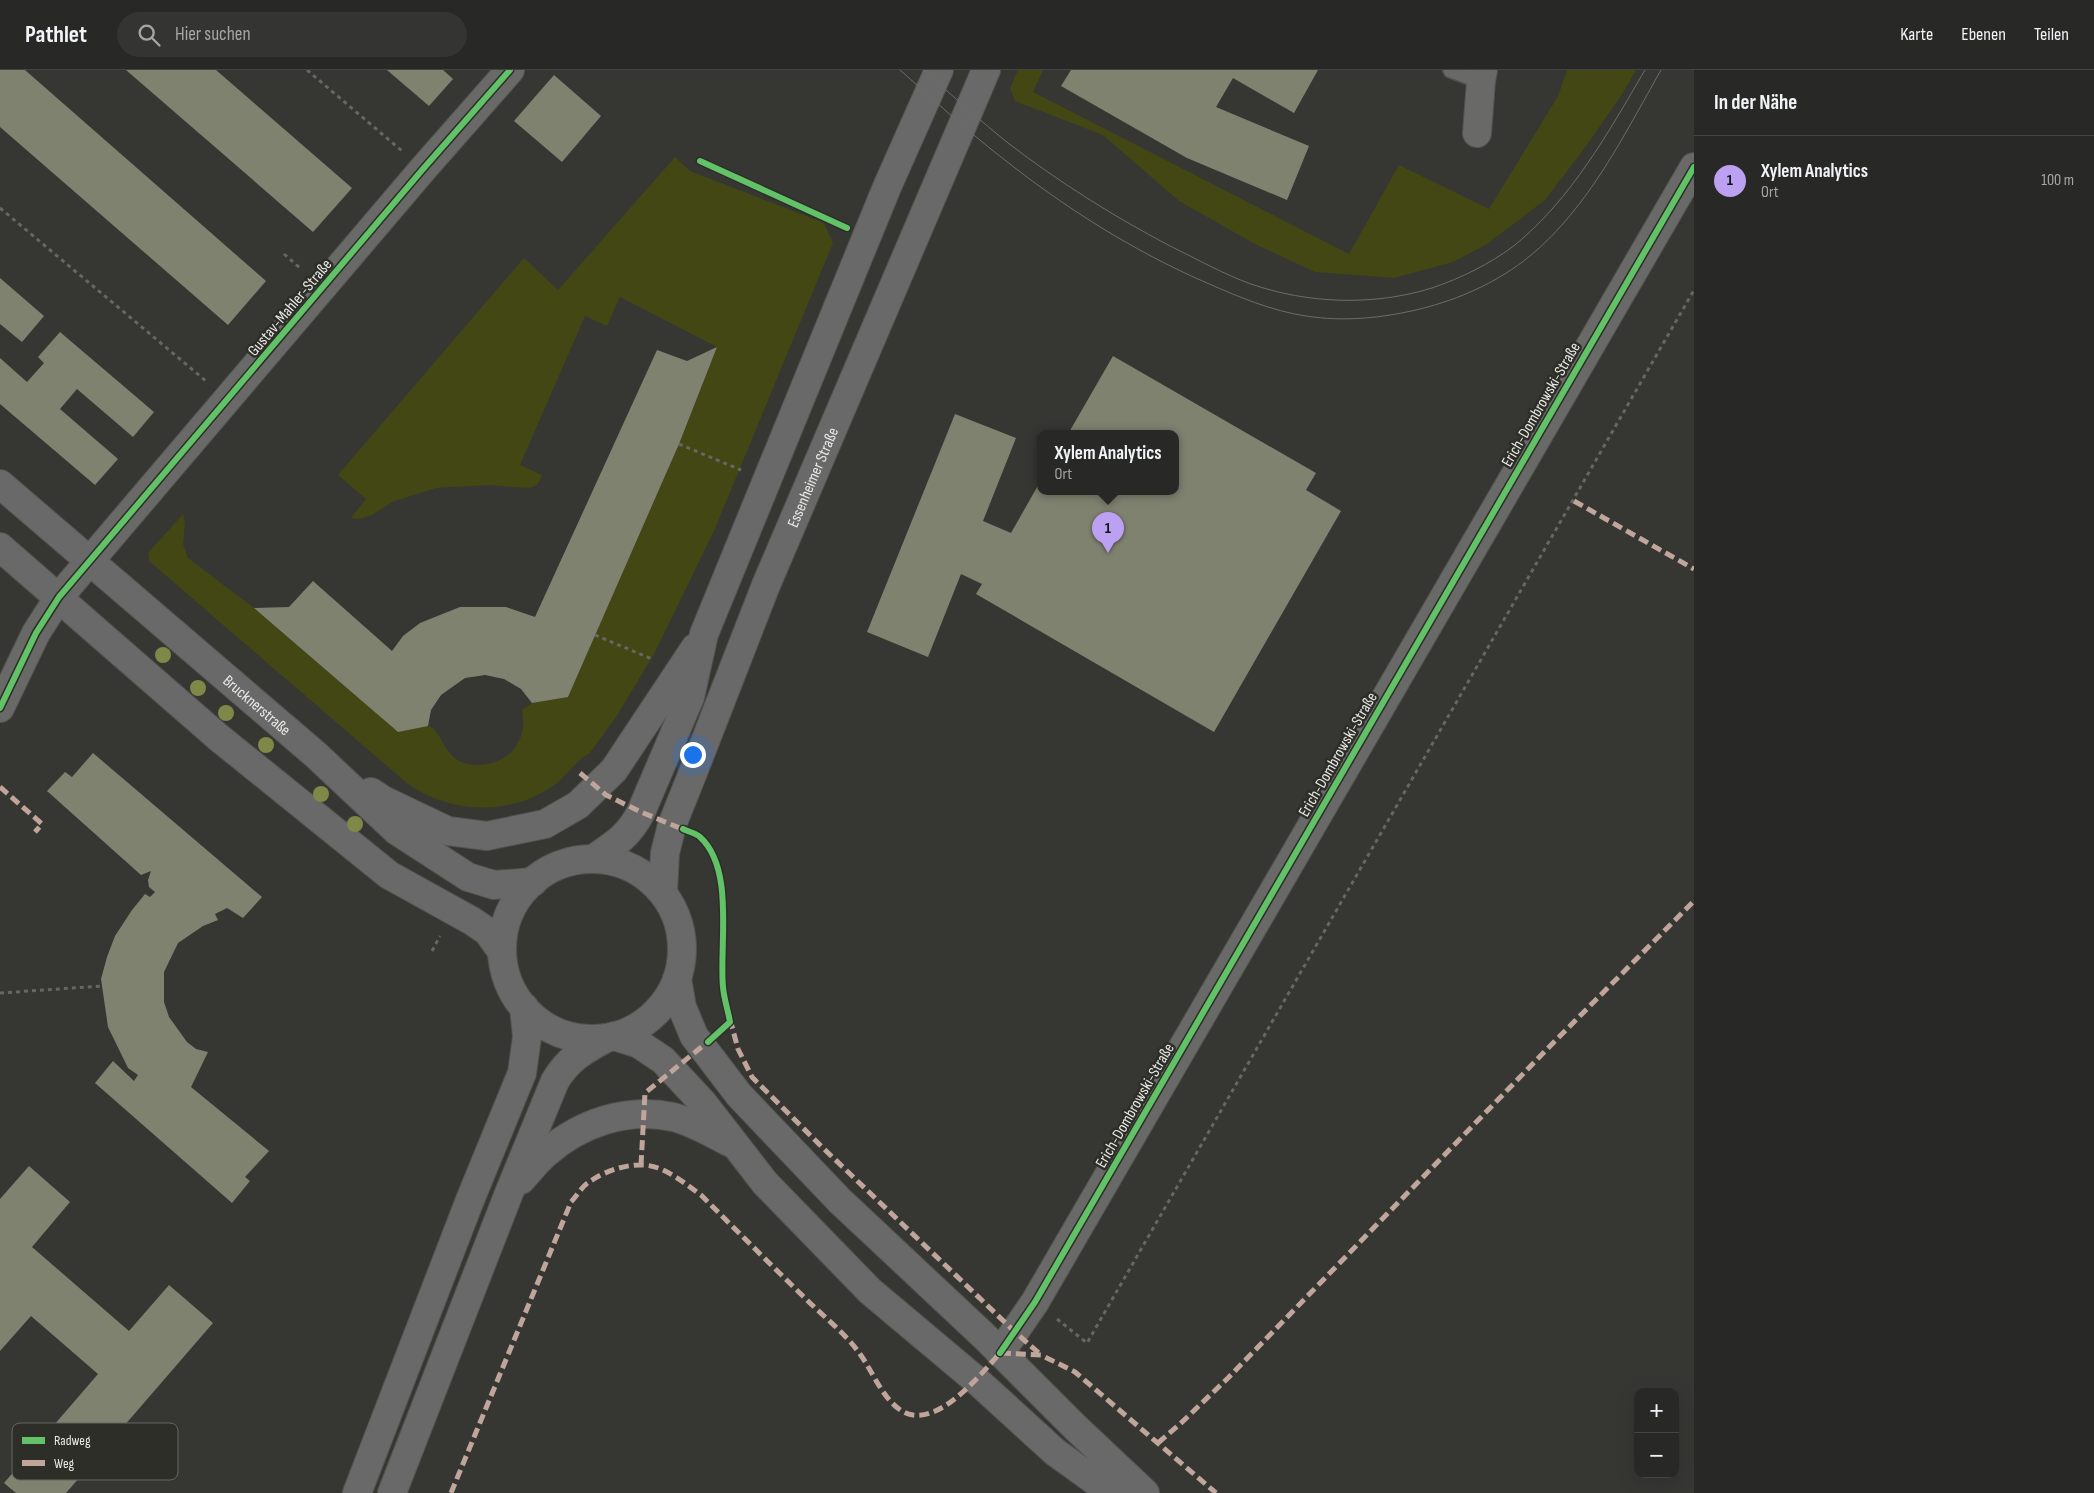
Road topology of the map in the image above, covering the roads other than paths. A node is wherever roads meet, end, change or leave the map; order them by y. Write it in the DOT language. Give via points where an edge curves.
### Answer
graph roads {
  1 [pos="510,70"];
  2 [pos="939,70"];
  3 [pos="986,70"];
  4 [pos="1451,70"];
  5 [pos="1482,75"];
  6 [pos="1477,133"];
  7 [pos="1694,167"];
  8 [pos="0,484"];
  9 [pos="0,547"];
  10 [pos="88,561"];
  11 [pos="59,597"];
  12 [pos="704,634"];
  13 [pos="0,708"];
  14 [pos="316,755"];
  15 [pos="593,859"];
  16 [pos="533,882"];
  17 [pos="663,893"];
  18 [pos="502,952"];
  19 [pos="678,979"];
  20 [pos="524,1007"];
  21 [pos="610,1037"];
  22 [pos="733,1143"];
  23 [pos="509,1193"];
  24 [pos="1000,1353"];
  25 [pos="358,1493"];
  26 [pos="392,1493"];
  27 [pos="1112,1493"];
  28 [pos="1145,1493"];
  1 -- 10 [label="street, Gustav-Mahler-Straße"];
  2 -- 12 [label="main road" via="887,187"];
  3 -- 17 [label="main road, Essenheimer Straße" via="766,585 672,825 665,853"];
  4 -- 5 [label="lane"];
  5 -- 6 [label="street"];
  7 -- 24 [label="street, Erich-Dombrowski-Straße" via="1036,1302"];
  8 -- 10 [label="main road, Brucknerstraße"];
  9 -- 11 [label="main road"];
  10 -- 11 [label="street, Gustav-Mahler-Straße"];
  10 -- 14 [label="main road, Brucknerstraße"];
  11 -- 13 [label="street, Gustav-Mahler-Straße" via="36,633"];
  11 -- 18 [label="main road" via="218,737 389,875 472,921 488,932"];
  12 -- 14 [label="main road" via="614,770 578,805 545,824 487,836 448,831 383,800"];
  12 -- 15 [label="main road" via="690,697 641,812 633,828"];
  14 -- 16 [label="main road, Brucknerstraße" via="397,831 468,878 494,884"];
  15 -- 16 [label="main road" via="551,869"];
  15 -- 17 [label="main road" via="613,861 632,868"];
  16 -- 18 [label="main road" via="519,896 510,913"];
  17 -- 19 [label="main road" via="675,912 681,934 682,957"];
  18 -- 20 [label="main road" via="512,991"];
  19 -- 21 [label="main road" via="668,999 653,1016 635,1028"];
  19 -- 24 [label="main road" via="682,1006 694,1036 739,1095 840,1201"];
  20 -- 21 [label="main road" via="552,1030 588,1039"];
  20 -- 25 [label="main road" via="527,1037 522,1073"];
  21 -- 22 [label="main road" via="639,1044 664,1060 703,1103"];
  21 -- 23 [label="main road" via="577,1054 555,1081"];
  22 -- 23 [label="main road" via="673,1117 644,1114 608,1119 564,1139 544,1155"];
  22 -- 27 [label="main road" via="765,1182 870,1291 1055,1452"];
  23 -- 26 [label="main road"];
  24 -- 28 [label="main road"];
}
